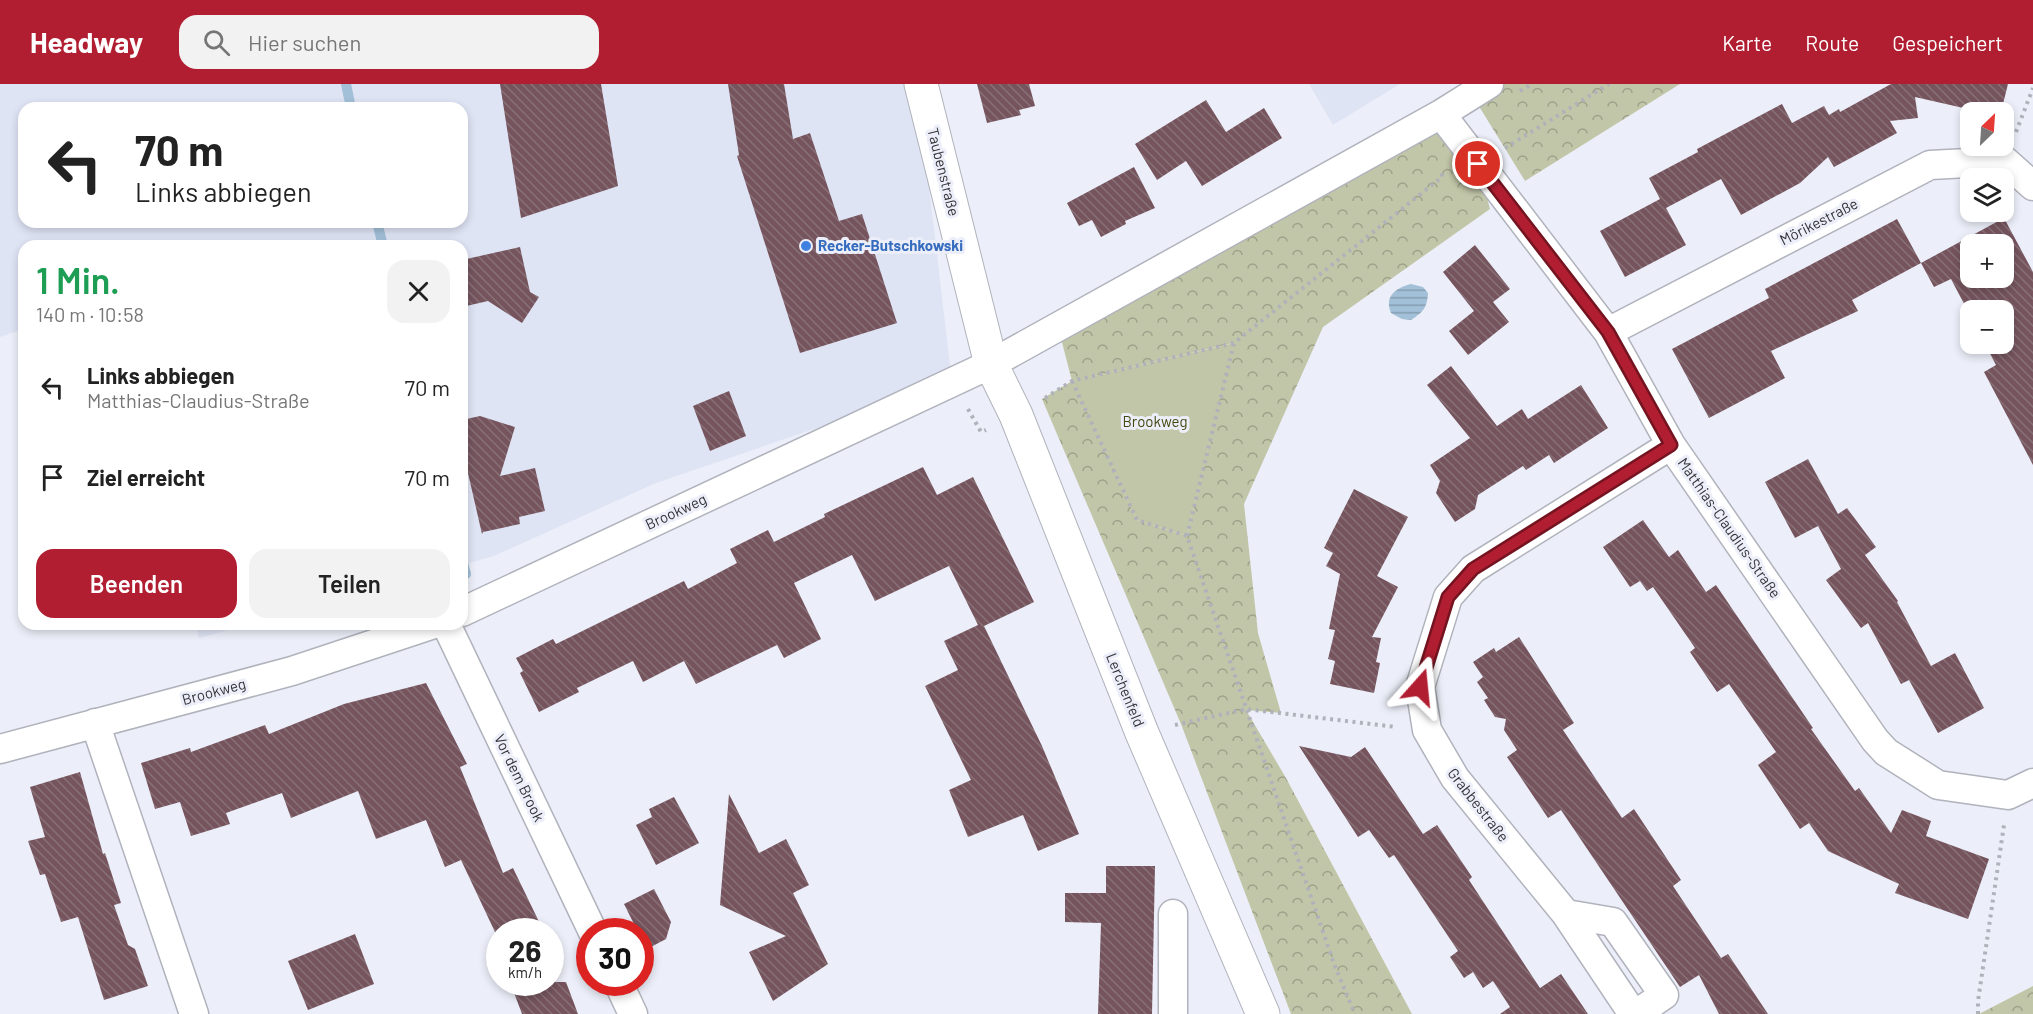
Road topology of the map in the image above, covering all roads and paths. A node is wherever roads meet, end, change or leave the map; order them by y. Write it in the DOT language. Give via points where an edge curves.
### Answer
graph roads {
  1 [pos="921,84"];
  2 [pos="1489,84"];
  3 [pos="1609,84"];
  4 [pos="2033,88"];
  5 [pos="1441,114"];
  6 [pos="2005,161"];
  7 [pos="1478,164"];
  8 [pos="1442,167"];
  9 [pos="2033,186"];
  10 [pos="1608,332"];
  11 [pos="1234,343"];
  12 [pos="991,364"];
  13 [pos="1671,445"];
  14 [pos="1187,536"];
  15 [pos="468,609"];
  16 [pos="416,630"];
  17 [pos="449,630"];
  18 [pos="1246,709"];
  19 [pos="95,723"];
  20 [pos="1427,730"];
  21 [pos="1142,733"];
  22 [pos="0,749"];
  23 [pos="2021,789"];
  24 [pos="1173,914"];
  25 [pos="586,918"];
  26 [pos="625,996"];
  27 [pos="194,1014"];
  28 [pos="633,1014"];
  29 [pos="1173,1014"];
  30 [pos="1263,1014"];
  31 [pos="1355,1014"];
  32 [pos="1635,1014"];
  33 [pos="1978,1014"];
  1 -- 12 [label="street, Taubenstraße"];
  2 -- 5 [label="street, Brookweg"];
  3 -- 7 [label="path"];
  4 -- 6 [label="path"];
  5 -- 7 [label="street, Matthias-Claudius-Straße"];
  5 -- 12 [label="street, Brookweg"];
  6 -- 9 [label="street"];
  6 -- 10 [label="street, Mörikestraße" via="1930,165"];
  7 -- 10 [label="street, Matthias-Claudius-Straße"];
  8 -- 11 [label="path" via="1442,177"];
  10 -- 13 [label="street, Matthias-Claudius-Straße"];
  11 -- 14 [label="path"];
  11 -- 14 [label="path" via="1072,381 1137,520"];
  12 -- 15 [label="street, Brookweg"];
  12 -- 21 [label="street, Lerchenfeld" via="1022,431"];
  13 -- 20 [label="street, Grabbestraße" via="1473,569 1448,597 1420,687"];
  13 -- 23 [label="street, Matthias-Claudius-Straße" via="1886,752 1938,784"];
  14 -- 18 [label="path"];
  16 -- 19 [label="street, Brookweg" via="292,671"];
  17 -- 25 [label="street, Vor dem Brook"];
  18 -- 20 [label="path"];
  18 -- 21 [label="path"];
  18 -- 31 [label="path"];
  19 -- 22 [label="street, Brookweg"];
  19 -- 27 [label="street"];
  20 -- 32 [label="street, Grabbestraße" via="1455,778 1566,914"];
  21 -- 30 [label="street, Lerchenfeld"];
  23 -- 33 [label="path"];
  24 -- 29 [label="street"];
  26 -- 28 [label="street"];
}
